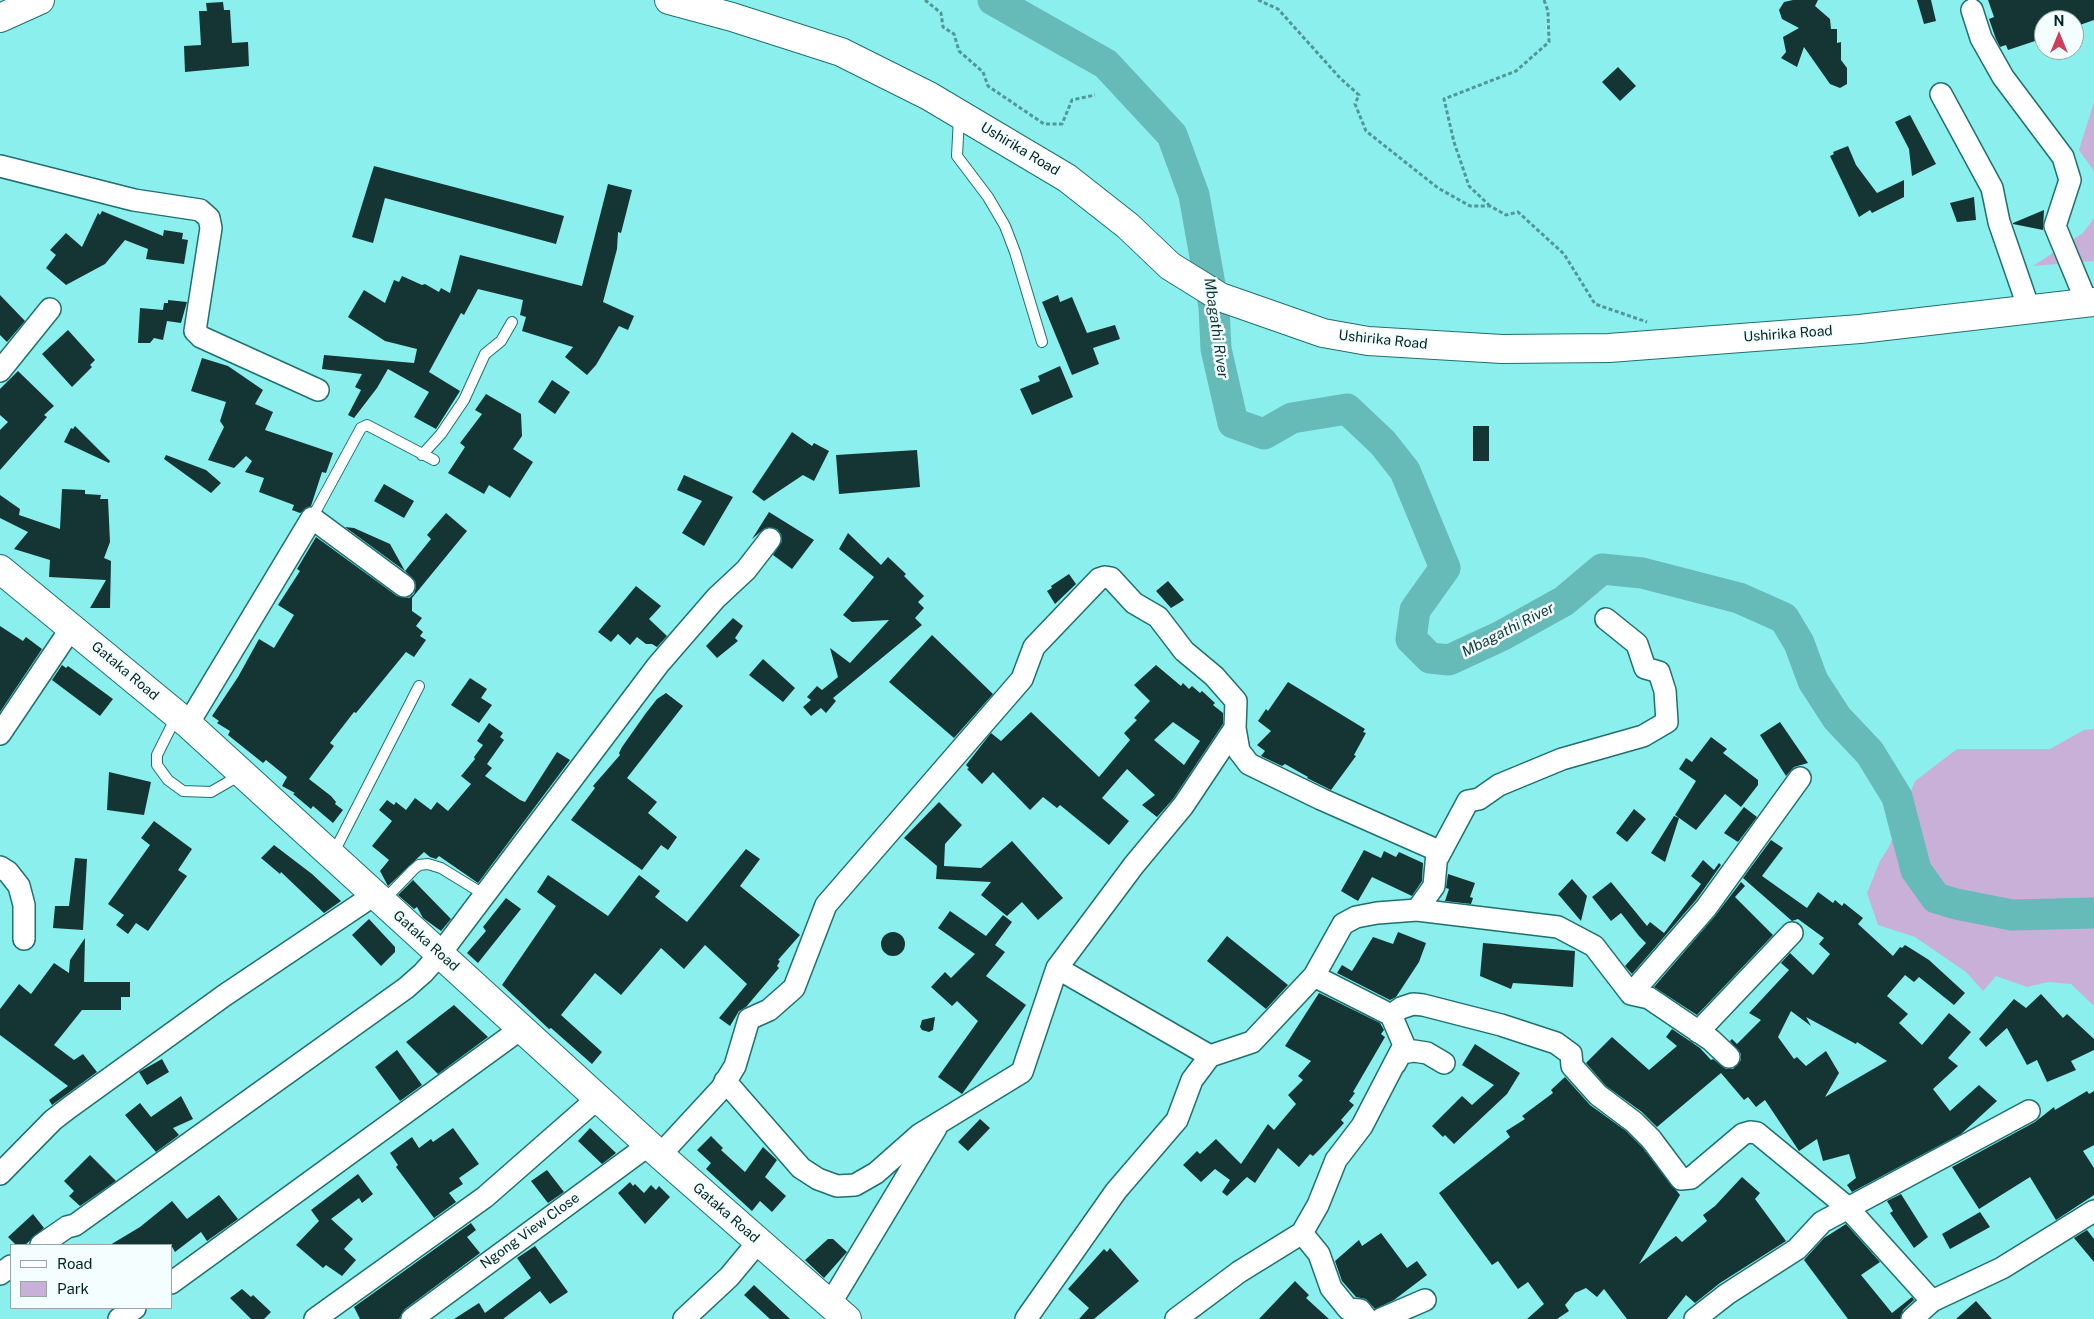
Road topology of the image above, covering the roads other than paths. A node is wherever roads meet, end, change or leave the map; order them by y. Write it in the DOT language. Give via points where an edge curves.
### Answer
graph roads {
  1 [pos="40,0"];
  2 [pos="669,0"];
  3 [pos="1972,10"];
  4 [pos="0,18"];
  5 [pos="1941,94"];
  6 [pos="959,113"];
  7 [pos="0,166"];
  8 [pos="2090,302"];
  9 [pos="50,309"];
  10 [pos="2029,309"];
  11 [pos="512,322"];
  12 [pos="1042,342"];
  13 [pos="0,371"];
  14 [pos="318,390"];
  15 [pos="422,455"];
  16 [pos="434,460"];
  17 [pos="312,518"];
  18 [pos="770,539"];
  19 [pos="0,569"];
  20 [pos="404,586"];
  21 [pos="1606,619"];
  22 [pos="72,627"];
  23 [pos="420,686"];
  24 [pos="183,719"];
  25 [pos="1234,728"];
  26 [pos="0,734"];
  27 [pos="242,774"];
  28 [pos="1800,778"];
  29 [pos="332,856"];
  30 [pos="1438,857"];
  31 [pos="0,867"];
  32 [pos="485,895"];
  33 [pos="378,898"];
  34 [pos="1417,910"];
  35 [pos="1792,933"];
  36 [pos="24,940"];
  37 [pos="440,954"];
  38 [pos="1058,968"];
  39 [pos="1314,976"];
  40 [pos="1631,994"];
  41 [pos="1391,1015"];
  42 [pos="522,1028"];
  43 [pos="1698,1032"];
  44 [pos="1210,1056"];
  45 [pos="1729,1057"];
  46 [pos="1444,1063"];
  47 [pos="725,1081"];
  48 [pos="1382,1088"];
  49 [pos="598,1098"];
  50 [pos="2029,1111"];
  51 [pos="940,1122"];
  52 [pos="655,1150"];
  53 [pos="0,1174"];
  54 [pos="1847,1207"];
  55 [pos="2094,1211"];
  56 [pos="1302,1233"];
  57 [pos="759,1242"];
  58 [pos="42,1244"];
  59 [pos="172,1281"];
  60 [pos="1425,1300"];
  61 [pos="1932,1301"];
  62 [pos="135,1309"];
  63 [pos="838,1311"];
  64 [pos="120,1319"];
  65 [pos="316,1319"];
  66 [pos="412,1319"];
  67 [pos="684,1319"];
  68 [pos="1026,1319"];
  69 [pos="1176,1319"];
  70 [pos="1367,1319"];
  71 [pos="1381,1319"];
  72 [pos="1695,1319"];
  73 [pos="1912,1319"];
  1 -- 4 [label="street"];
  2 -- 6 [label="street, Ushirika Road" via="841,52"];
  3 -- 8 [label="street" via="1981,38 2003,77 2063,157 2070,180 2055,226"];
  5 -- 10 [label="street" via="1992,188 1999,222"];
  6 -- 10 [label="street, Ushirika Road" via="1067,178 1128,226 1170,266 1220,297 1323,333 1368,341 1502,349 1609,348 1851,330"];
  6 -- 12 [label="lane" via="957,156 1005,226"];
  7 -- 14 [label="street" via="134,200 200,210 209,218 211,228 195,331 201,337"];
  8 -- 10 [label="street, Ushirika Road"];
  9 -- 13 [label="street"];
  11 -- 15 [label="lane" via="501,341 485,354 464,400"];
  15 -- 16 [label="lane"];
  15 -- 17 [label="lane" via="367,425 361,428"];
  17 -- 20 [label="street"];
  17 -- 24 [label="street"];
  18 -- 32 [label="street" via="746,570 716,598 658,665"];
  19 -- 22 [label="street, Gataka Road"];
  21 -- 30 [label="street" via="1637,644 1645,668 1659,672 1665,691 1667,722 1643,736 1562,760 1499,785 1479,799 1468,801"];
  22 -- 24 [label="street, Gataka Road"];
  22 -- 26 [label="street"];
  23 -- 29 [label="lane"];
  24 -- 27 [label="street, Gataka Road"];
  24 -- 27 [label="lane" via="157,755 157,765 168,780 183,791 211,792"];
  25 -- 30 [label="street" via="1239,751 1258,770 1432,848"];
  25 -- 38 [label="street" via="1183,806 1134,865"];
  25 -- 47 [label="street, Ngong View Close" via="1236,701 1214,676 1184,651 1158,617 1134,603 1110,578 1099,579 1034,647 1022,680 826,905 794,988 769,1010 749,1019 738,1058"];
  27 -- 29 [label="street, Gataka Road"];
  28 -- 40 [label="street" via="1706,908"];
  29 -- 33 [label="street, Gataka Road"];
  30 -- 34 [label="street" via="1434,886"];
  31 -- 36 [label="street" via="19,886 24,905"];
  32 -- 33 [label="lane" via="441,868 428,864 420,865"];
  32 -- 37 [label="street"];
  33 -- 37 [label="street, Gataka Road"];
  33 -- 53 [label="street" via="225,995 70,1107"];
  34 -- 39 [label="street" via="1356,917 1343,924"];
  34 -- 40 [label="street" via="1558,927 1594,946"];
  35 -- 43 [label="street"];
  37 -- 42 [label="street, Gataka Road"];
  37 -- 58 [label="street" via="406,988 75,1225"];
  38 -- 44 [label="street"];
  38 -- 51 [label="street" via="1022,1072"];
  39 -- 41 [label="street"];
  39 -- 44 [label="street" via="1252,1042"];
  40 -- 43 [label="street" via="1649,998"];
  41 -- 48 [label="street" via="1404,1045"];
  41 -- 54 [label="street" via="1413,1004 1423,1005 1556,1043 1571,1054 1572,1066 1598,1094 1651,1140 1681,1179 1691,1178 1743,1134 1757,1133"];
  42 -- 49 [label="street, Gataka Road"];
  42 -- 59 [label="street"];
  43 -- 45 [label="street"];
  44 -- 68 [label="street" via="1192,1080 1177,1120 1116,1191"];
  46 -- 48 [label="street" via="1427,1053 1400,1053"];
  47 -- 51 [label="street" via="801,1168 818,1180 838,1186 855,1185 876,1173 919,1135"];
  47 -- 52 [label="street, Ngong View Close"];
  48 -- 56 [label="street" via="1362,1126 1336,1160 1318,1205"];
  49 -- 52 [label="street, Gataka Road"];
  49 -- 65 [label="street" via="485,1197"];
  50 -- 54 [label="street"];
  51 -- 63 [label="street"];
  52 -- 57 [label="street, Gataka Road"];
  52 -- 66 [label="street, Ngong View Close"];
  54 -- 61 [label="street"];
  54 -- 72 [label="street" via="1822,1222 1797,1249 1727,1294"];
  55 -- 61 [label="street" via="2002,1268"];
  56 -- 69 [label="street" via="1239,1272"];
  56 -- 70 [label="street" via="1319,1254 1331,1288 1348,1309 1360,1310"];
  57 -- 63 [label="street, Gataka Road"];
  57 -- 67 [label="street"];
  60 -- 71 [label="street"];
  61 -- 73 [label="street"];
  62 -- 64 [label="street"];
}
